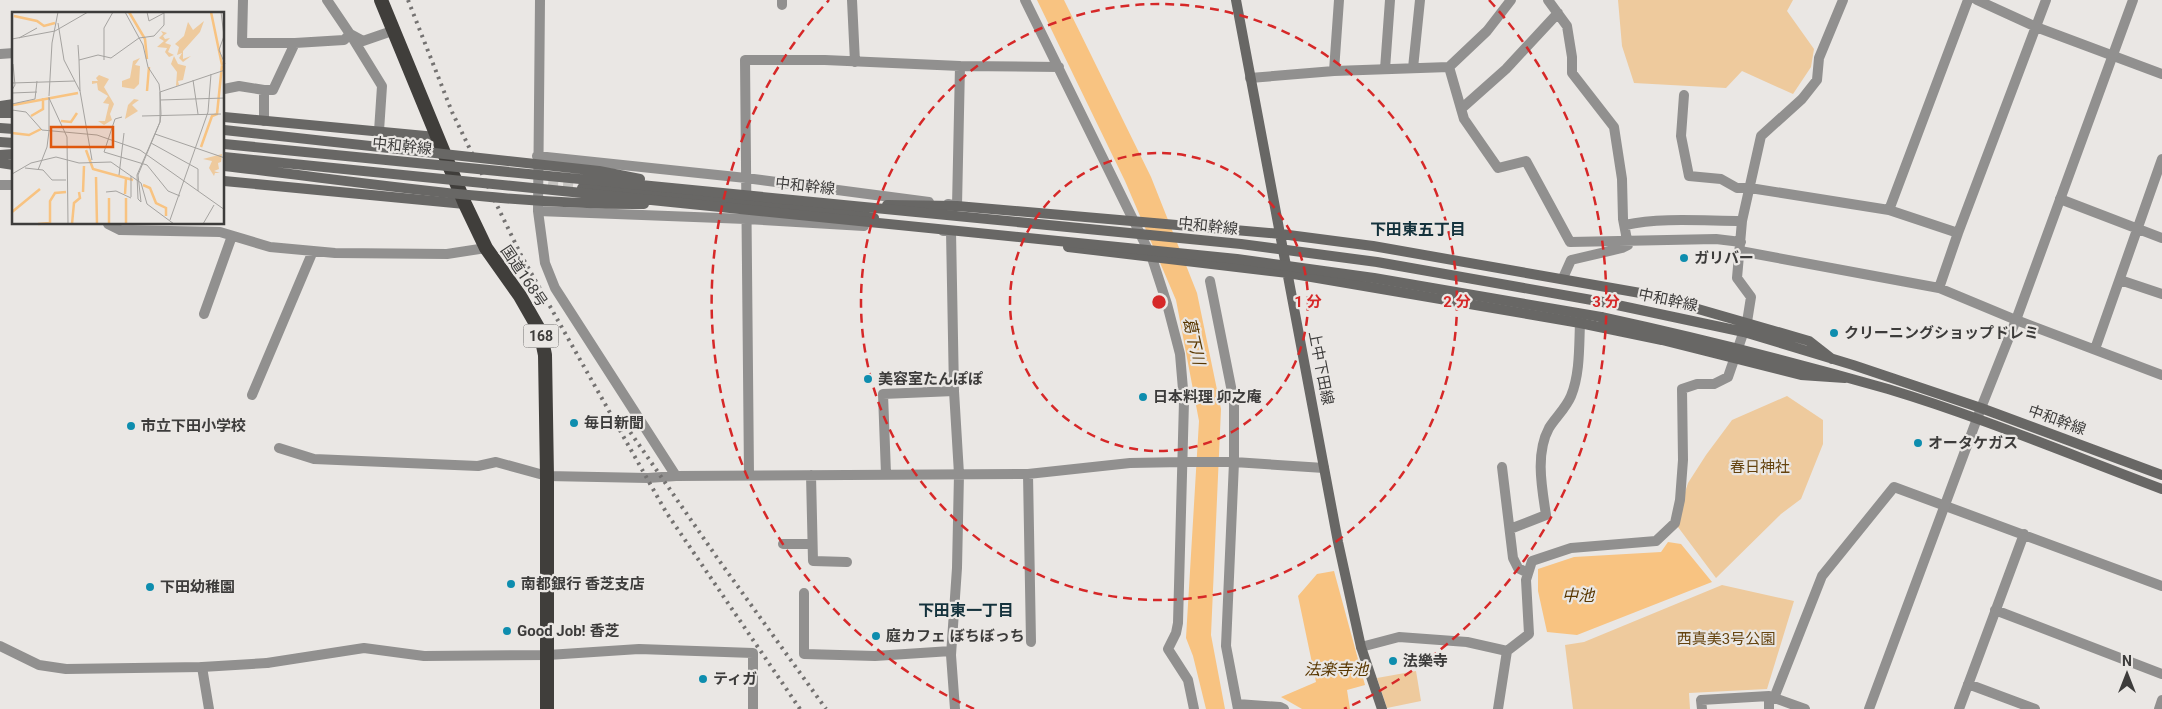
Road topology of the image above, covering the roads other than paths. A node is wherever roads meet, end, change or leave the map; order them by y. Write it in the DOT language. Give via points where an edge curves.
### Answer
graph roads {
  1 [pos="243,0"];
  2 [pos="327,0"];
  3 [pos="381,0"];
  4 [pos="540,0"];
  5 [pos="852,0"];
  6 [pos="1026,0"];
  7 [pos="1236,0"];
  8 [pos="1339,0"];
  9 [pos="1390,0"];
  10 [pos="1420,0"];
  11 [pos="1548,0"];
  12 [pos="1843,0"];
  13 [pos="1968,0"];
  14 [pos="1977,0"];
  15 [pos="2046,0"];
  16 [pos="2134,0"];
  17 [pos="1508,2"];
  18 [pos="1558,13"];
  19 [pos="2036,27"];
  20 [pos="392,31"];
  21 [pos="350,34"];
  22 [pos="295,43"];
  23 [pos="2112,56"];
  24 [pos="855,62"];
  25 [pos="960,66"];
  26 [pos="1449,66"];
  27 [pos="1059,67"];
  28 [pos="1413,68"];
  29 [pos="1384,69"];
  30 [pos="1334,71"];
  31 [pos="2162,74"];
  32 [pos="1250,78"];
  33 [pos="225,88"];
  34 [pos="264,90"];
  35 [pos="1684,95"];
  36 [pos="1461,109"];
  37 [pos="225,117"];
  38 [pos="264,121"];
  39 [pos="225,130"];
  40 [pos="379,131"];
  41 [pos="436,137"];
  42 [pos="225,142"];
  43 [pos="225,142"];
  44 [pos="318,153"];
  45 [pos="225,156"];
  46 [pos="537,156"];
  47 [pos="2162,159"];
  48 [pos="225,166"];
  49 [pos="746,178"];
  50 [pos="225,182"];
  51 [pos="582,188"];
  52 [pos="655,188"];
  53 [pos="1750,188"];
  54 [pos="699,191"];
  55 [pos="2060,199"];
  56 [pos="746,200"];
  57 [pos="697,203"];
  58 [pos="465,204"];
  59 [pos="957,206"];
  60 [pos="1889,210"];
  61 [pos="538,211"];
  62 [pos="746,219"];
  63 [pos="1135,221"];
  64 [pos="1742,221"];
  65 [pos="110,225"];
  66 [pos="1625,225"];
  67 [pos="220,228"];
  68 [pos="2137,229"];
  69 [pos="951,231"];
  70 [pos="1958,233"];
  71 [pos="1281,234"];
  72 [pos="232,236"];
  73 [pos="2162,238"];
  74 [pos="1628,239"];
  75 [pos="1740,246"];
  76 [pos="486,248"];
  77 [pos="313,251"];
  78 [pos="1152,258"];
  79 [pos="1288,273"];
  80 [pos="1563,278"];
  81 [pos="2120,280"];
  82 [pos="1210,281"];
  83 [pos="1940,288"];
  84 [pos="2162,294"];
  85 [pos="204,314"];
  86 [pos="2016,320"];
  87 [pos="1580,323"];
  88 [pos="1746,327"];
  89 [pos="1739,348"];
  90 [pos="2095,350"];
  91 [pos="1733,360"];
  92 [pos="2162,375"];
  93 [pos="1845,378"];
  94 [pos="954,392"];
  95 [pos="252,395"];
  96 [pos="1981,408"];
  97 [pos="1977,419"];
  98 [pos="279,448"];
  99 [pos="1183,462"];
  100 [pos="1234,462"];
  101 [pos="1502,467"];
  102 [pos="1324,468"];
  103 [pos="886,474"];
  104 [pos="959,474"];
  105 [pos="1028,474"];
  106 [pos="749,475"];
  107 [pos="811,475"];
  108 [pos="2162,475"];
  109 [pos="547,476"];
  110 [pos="676,476"];
  111 [pos="2162,489"];
  112 [pos="1946,505"];
  113 [pos="1510,529"];
  114 [pos="2024,534"];
  115 [pos="783,544"];
  116 [pos="812,544"];
  117 [pos="847,562"];
  118 [pos="1528,573"];
  119 [pos="2162,586"];
  120 [pos="804,593"];
  121 [pos="1995,610"];
  122 [pos="1030,642"];
  123 [pos="0,646"];
  124 [pos="1361,647"];
  125 [pos="951,651"];
  126 [pos="1507,651"];
  127 [pos="548,654"];
  128 [pos="202,667"];
  129 [pos="2162,674"];
  130 [pos="1968,684"];
  131 [pos="1772,697"];
  132 [pos="2162,700"];
  133 [pos="1238,707"];
  134 [pos="209,709"];
  135 [pos="547,709"];
  136 [pos="753,709"];
  137 [pos="955,709"];
  138 [pos="1194,709"];
  139 [pos="1284,709"];
  140 [pos="1382,709"];
  141 [pos="1498,709"];
  142 [pos="1702,709"];
  143 [pos="1769,709"];
  144 [pos="1805,709"];
  145 [pos="1869,709"];
  146 [pos="1959,709"];
  147 [pos="2035,709"];
  148 [pos="2159,709"];
  1 -- 22 [label="street" via="242,43"];
  2 -- 21 [label="street"];
  3 -- 20 [label="highway, 国道168号 / 168"];
  4 -- 46 [label="street"];
  5 -- 24 [label="street"];
  6 -- 27 [label="street"];
  7 -- 32 [label="main road, 上中下田線"];
  8 -- 30 [label="street"];
  9 -- 29 [label="street"];
  10 -- 28 [label="street"];
  11 -- 18 [label="street"];
  12 -- 53 [label="street" via="1819,58 1817,80 1802,99 1761,136"];
  13 -- 60 [label="street"];
  14 -- 19 [label="street"];
  15 -- 19 [label="street"];
  16 -- 23 [label="street"];
  17 -- 26 [label="street" via="1487,31"];
  18 -- 36 [label="street" via="1506,69"];
  18 -- 66 [label="street" via="1567,26 1572,73 1614,127"];
  19 -- 23 [label="street"];
  19 -- 70 [label="street"];
  20 -- 21 [label="street" via="363,41"];
  20 -- 41 [label="highway, 国道168号 / 168"];
  21 -- 22 [label="street" via="344,40"];
  21 -- 40 [label="street" via="382,86"];
  22 -- 34 [label="street" via="274,90"];
  23 -- 31 [label="street"];
  23 -- 55 [label="street"];
  24 -- 25 [label="street"];
  24 -- 49 [label="street" via="745,60"];
  25 -- 27 [label="street"];
  25 -- 59 [label="street"];
  26 -- 28 [label="street"];
  26 -- 36 [label="street"];
  27 -- 63 [label="street"];
  28 -- 29 [label="street"];
  29 -- 30 [label="street"];
  30 -- 32 [label="street"];
  32 -- 71 [label="main road, 上中下田線"];
  33 -- 34 [label="street" via="239,86"];
  34 -- 38 [label="street"];
  35 -- 53 [label="street" via="1681,136 1690,176 1721,179 1737,188"];
  36 -- 74 [label="street" via="1464,119 1498,168 1526,161 1570,242"];
  37 -- 38 [label="main road"];
  38 -- 40 [label="main road"];
  39 -- 54 [label="main road, bridge" via="599,171"];
  40 -- 41 [label="main road"];
  41 -- 58 [label="highway, 国道168号 / 168"];
  42 -- 54 [label="main road, 中和幹線, bridge"];
  43 -- 44 [label="main road"];
  45 -- 57 [label="main road, 中和幹線, bridge"];
  46 -- 49 [label="street"];
  46 -- 61 [label="street"];
  47 -- 68 [label="street"];
  48 -- 57 [label="main road, bridge" via="401,188 583,204"];
  49 -- 56 [label="street"];
  49 -- 59 [label="street"];
  50 -- 58 [label="main road"];
  51 -- 56 [label="main road"];
  52 -- 56 [label="main road"];
  53 -- 60 [label="street"];
  53 -- 64 [label="street"];
  54 -- 88 [label="main road, 中和幹線, bridge" via="1241,244 1376,262"];
  55 -- 68 [label="street"];
  55 -- 86 [label="street"];
  56 -- 59 [label="main road" via="852,206"];
  56 -- 62 [label="street"];
  56 -- 69 [label="main road"];
  57 -- 89 [label="main road, 中和幹線, bridge" via="1237,259 1374,278 1601,317"];
  58 -- 76 [label="highway, 国道168号 / 168"];
  59 -- 63 [label="main road"];
  60 -- 70 [label="street"];
  61 -- 62 [label="street"];
  61 -- 110 [label="street" via="545,263 555,288"];
  62 -- 69 [label="street"];
  62 -- 106 [label="street"];
  63 -- 71 [label="main road"];
  63 -- 78 [label="street"];
  64 -- 66 [label="street" via="1672,220"];
  64 -- 75 [label="street"];
  65 -- 67 [label="street" via="120,230"];
  66 -- 74 [label="street"];
  67 -- 72 [label="street"];
  68 -- 73 [label="street"];
  68 -- 81 [label="street"];
  69 -- 78 [label="main road"];
  69 -- 94 [label="street"];
  70 -- 83 [label="street"];
  71 -- 79 [label="main road, 上中下田線"];
  71 -- 80 [label="main road"];
  72 -- 77 [label="street" via="270,247"];
  72 -- 85 [label="street"];
  74 -- 75 [label="street" via="1716,238"];
  74 -- 80 [label="street" via="1628,245 1622,248 1571,260"];
  75 -- 83 [label="street"];
  75 -- 88 [label="street" via="1737,278 1751,297"];
  76 -- 77 [label="street" via="447,254"];
  76 -- 109 [label="highway, 国道168号 / 168" via="540,331 545,355"];
  77 -- 95 [label="street"];
  78 -- 79 [label="main road"];
  78 -- 99 [label="street" via="1180,354 1184,401"];
  79 -- 87 [label="main road"];
  79 -- 102 [label="main road, 上中下田線"];
  80 -- 88 [label="main road" via="1646,294"];
  81 -- 84 [label="street"];
  81 -- 90 [label="street"];
  82 -- 100 [label="street" via="1234,402"];
  83 -- 86 [label="street"];
  86 -- 90 [label="street"];
  86 -- 96 [label="street"];
  87 -- 91 [label="main road" via="1662,340"];
  87 -- 113 [label="street" via="1572,394 1549,429 1542,455 1540,476 1546,515"];
  88 -- 89 [label="street"];
  88 -- 96 [label="main road, 中和幹線" via="1809,341 1832,359"];
  89 -- 91 [label="street"];
  89 -- 93 [label="main road, 中和幹線"];
  90 -- 92 [label="street"];
  91 -- 93 [label="main road" via="1802,375"];
  91 -- 118 [label="street" via="1728,377 1714,384 1697,384 1682,389 1681,490 1675,523 1656,541 1572,548 1532,560"];
  93 -- 97 [label="main road, 中和幹線"];
  94 -- 103 [label="street" via="883,394"];
  94 -- 104 [label="street"];
  96 -- 97 [label="street"];
  96 -- 108 [label="main road, 中和幹線"];
  97 -- 111 [label="main road, 中和幹線"];
  97 -- 112 [label="street"];
  98 -- 109 [label="street" via="314,459 478,466 496,462"];
  99 -- 100 [label="street"];
  99 -- 105 [label="street" via="1130,463"];
  99 -- 138 [label="street" via="1178,622 1168,649 1188,680"];
  100 -- 102 [label="street"];
  100 -- 133 [label="street" via="1226,646"];
  101 -- 113 [label="street"];
  102 -- 124 [label="main road, 上中下田線"];
  103 -- 104 [label="street"];
  103 -- 107 [label="street"];
  104 -- 105 [label="street"];
  104 -- 125 [label="street"];
  105 -- 122 [label="street"];
  106 -- 107 [label="street"];
  106 -- 110 [label="street"];
  107 -- 116 [label="street"];
  109 -- 110 [label="street"];
  109 -- 127 [label="highway, 国道168号 / 168"];
  112 -- 114 [label="street"];
  112 -- 131 [label="street" via="1894,486 1822,576"];
  112 -- 145 [label="street"];
  113 -- 118 [label="street" via="1513,558 1518,568"];
  114 -- 119 [label="street"];
  114 -- 121 [label="street"];
  115 -- 116 [label="street"];
  116 -- 117 [label="street" via="812,561"];
  118 -- 126 [label="street" via="1529,634"];
  120 -- 125 [label="street" via="804,654 875,656"];
  121 -- 129 [label="street"];
  121 -- 130 [label="street"];
  123 -- 128 [label="street" via="39,665 66,669"];
  124 -- 126 [label="street" via="1399,636 1467,642"];
  124 -- 140 [label="main road, 上中下田線"];
  125 -- 137 [label="street"];
  126 -- 141 [label="street"];
  127 -- 128 [label="street" via="424,656 364,648 267,663"];
  127 -- 135 [label="highway, 国道168号 / 168"];
  127 -- 136 [label="street" via="640,648 753,653"];
  128 -- 134 [label="street"];
  130 -- 146 [label="street"];
  130 -- 147 [label="street"];
  131 -- 142 [label="street" via="1701,700"];
  131 -- 143 [label="street"];
  131 -- 144 [label="street"];
  132 -- 148 [label="street"];
  133 -- 139 [label="street"];
}
